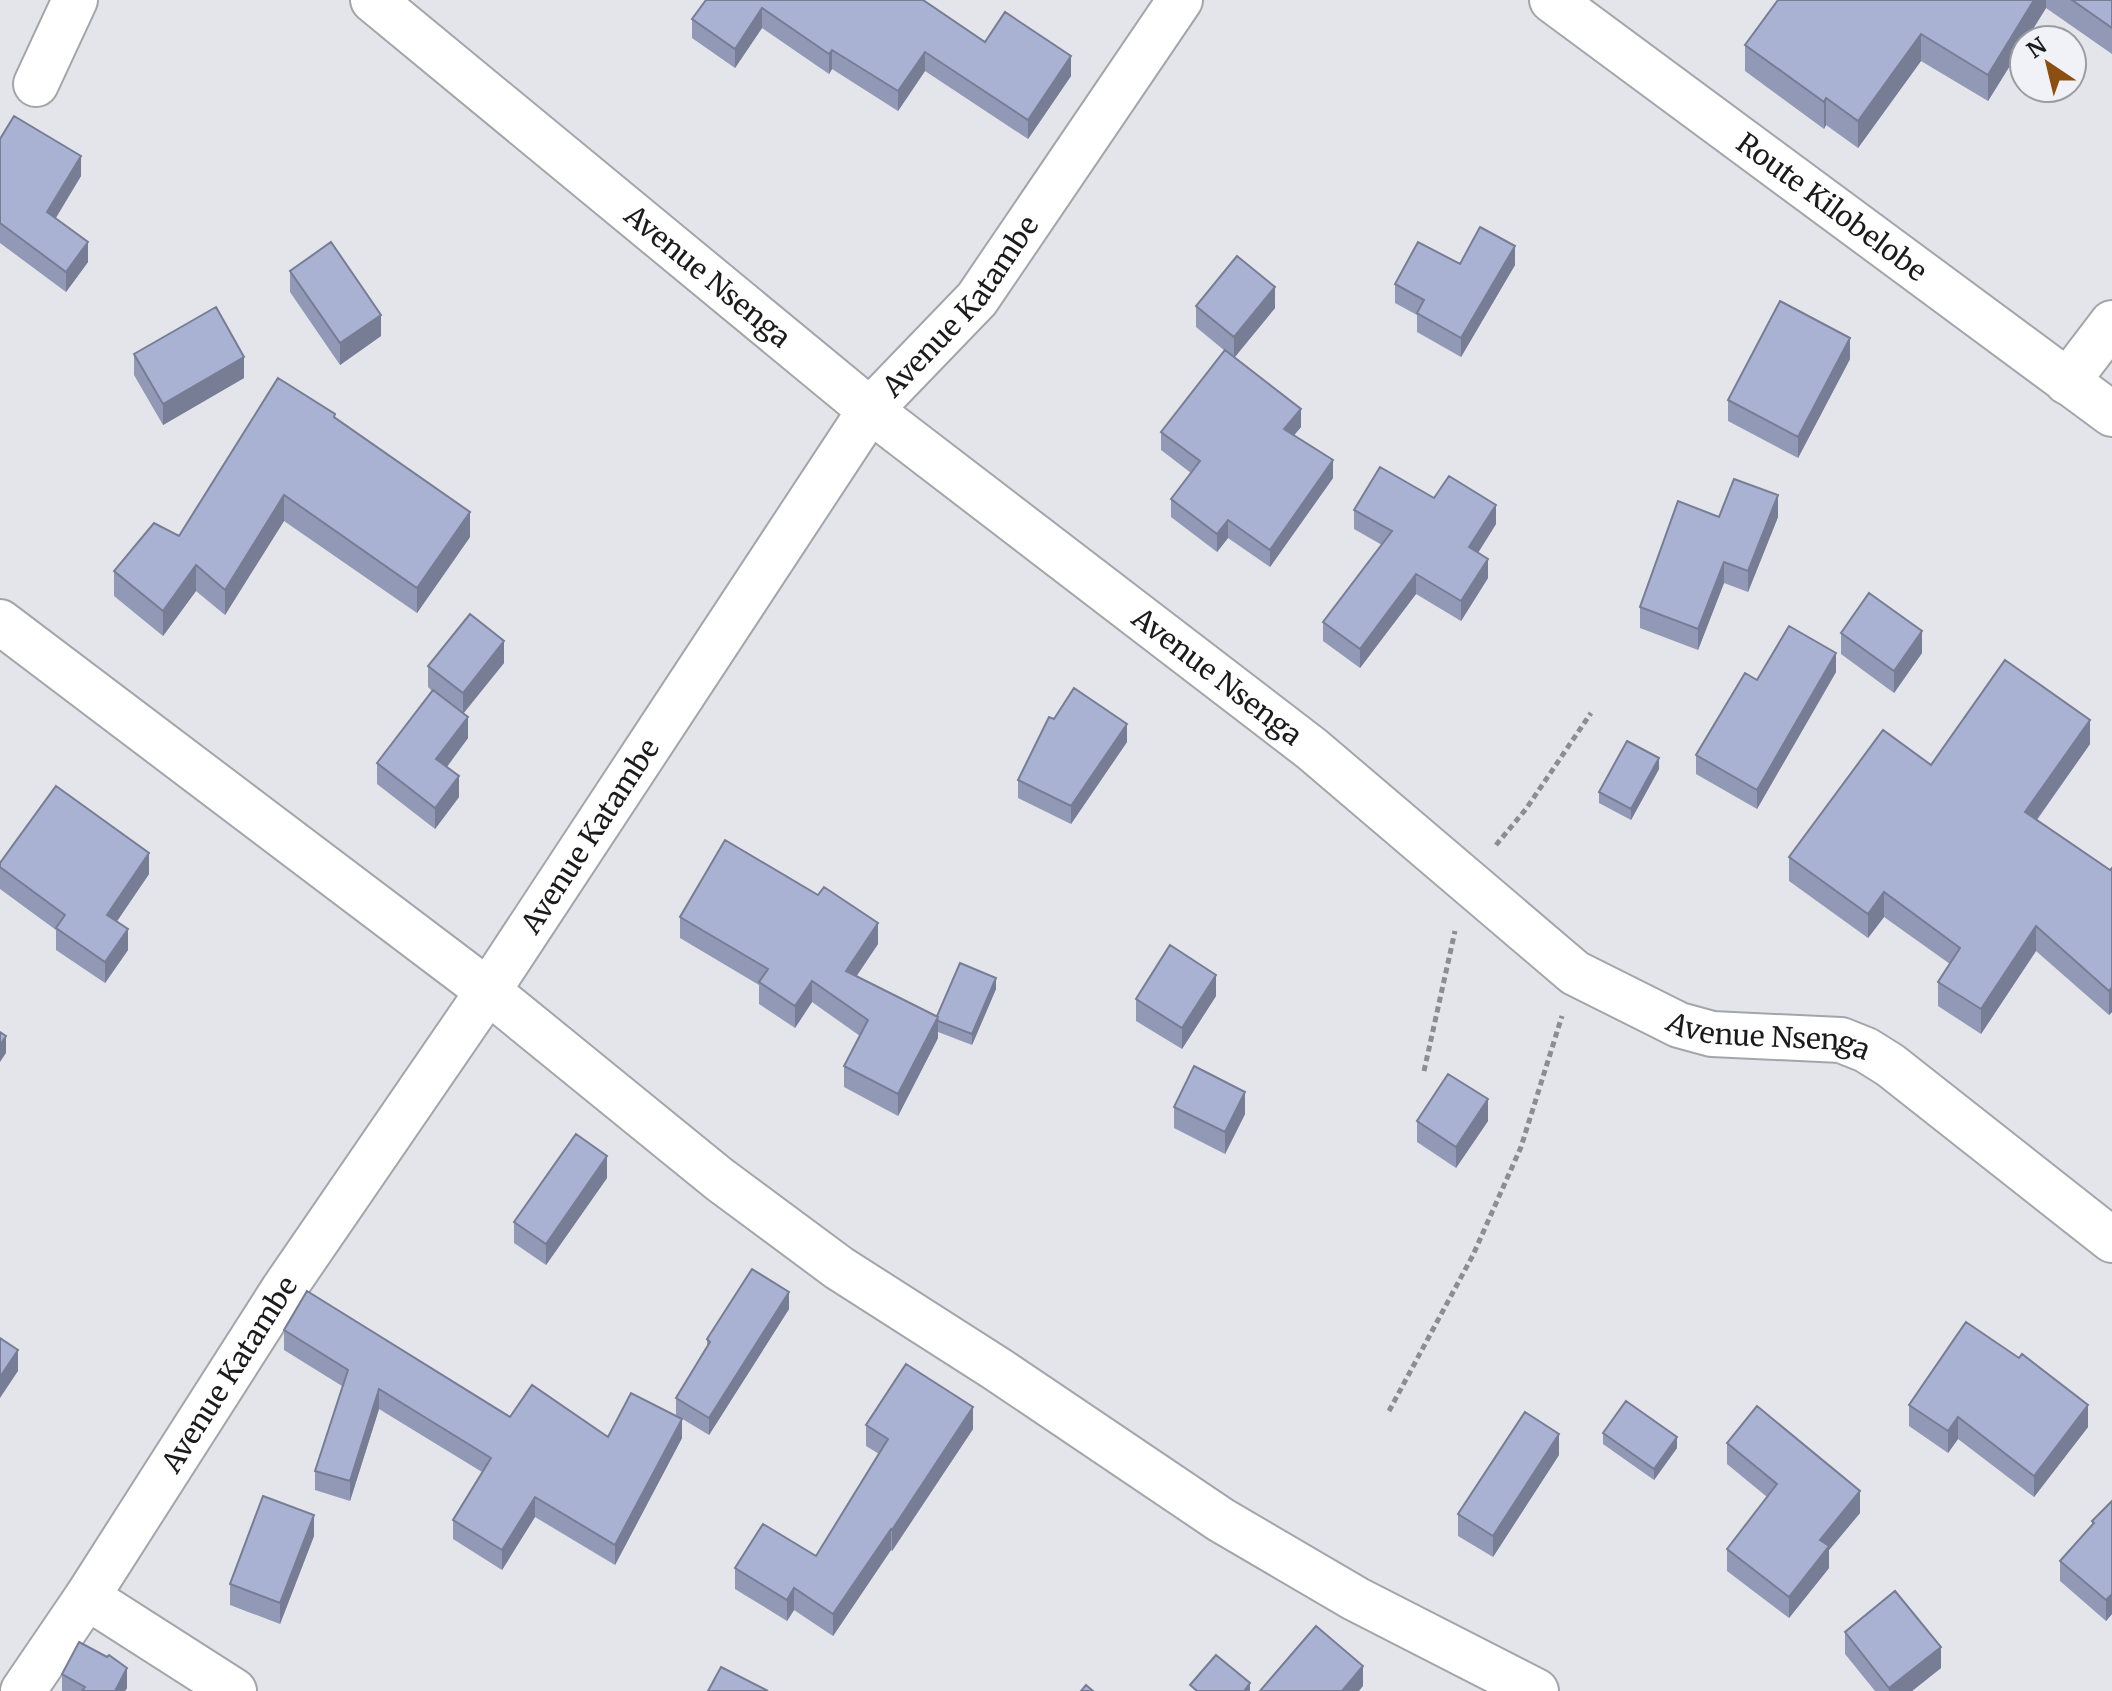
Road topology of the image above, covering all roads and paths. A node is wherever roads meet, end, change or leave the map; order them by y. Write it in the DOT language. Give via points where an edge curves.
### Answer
graph roads {
  1 [pos="75,0"];
  2 [pos="373,0"];
  3 [pos="1180,0"];
  4 [pos="1558,2"];
  5 [pos="36,84"];
  6 [pos="2112,323"];
  7 [pos="2067,382"];
  8 [pos="870,410"];
  9 [pos="2112,414"];
  10 [pos="7,637"];
  11 [pos="1591,713"];
  12 [pos="1467,879"];
  13 [pos="1575,973"];
  14 [pos="488,991"];
  15 [pos="1424,1071"];
  16 [pos="2112,1240"];
  17 [pos="1389,1411"];
  18 [pos="87,1597"];
  19 [pos="23,1691"];
  20 [pos="234,1691"];
  21 [pos="1536,1691"];
  1 -- 5 [label="street"];
  2 -- 8 [label="street, Avenue Nsenga"];
  3 -- 8 [label="street, Avenue Katambe" via="977,299"];
  4 -- 7 [label="street, Route Kilobelobe"];
  6 -- 7 [label="street"];
  7 -- 9 [label="street, Route Kilobelobe"];
  8 -- 12 [label="street, Avenue Nsenga" via="1312,749"];
  8 -- 14 [label="street, Avenue Katambe"];
  10 -- 14 [label="street"];
  11 -- 12 [label="path" via="1526,809"];
  12 -- 13 [label="street, Avenue Nsenga"];
  12 -- 15 [label="path"];
  13 -- 16 [label="street, Avenue Nsenga" via="1679,1025 1712,1034 1841,1040 1866,1050"];
  13 -- 17 [label="path" via="1521,1147 1473,1255"];
  14 -- 18 [label="street, Avenue Katambe" via="283,1290"];
  14 -- 21 [label="street" via="719,1179 839,1268 1221,1520 1356,1599"];
  18 -- 19 [label="street, Avenue Katambe"];
  18 -- 20 [label="street"];
}
